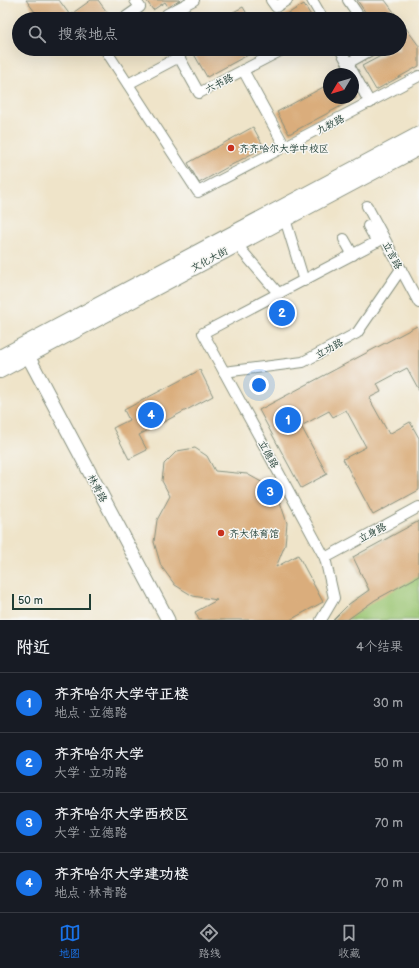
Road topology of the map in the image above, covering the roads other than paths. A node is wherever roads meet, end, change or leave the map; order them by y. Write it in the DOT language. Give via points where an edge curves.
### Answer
graph roads {
  1 [pos="135,0"];
  2 [pos="194,0"];
  3 [pos="271,0"];
  4 [pos="287,0"];
  5 [pos="312,0"];
  6 [pos="348,0"];
  7 [pos="133,12"];
  8 [pos="171,12"];
  9 [pos="319,12"];
  10 [pos="356,12"];
  11 [pos="110,56"];
  12 [pos="173,56"];
  13 [pos="180,56"];
  14 [pos="271,56"];
  15 [pos="344,56"];
  16 [pos="360,56"];
  17 [pos="348,63"];
  18 [pos="244,70"];
  19 [pos="419,76"];
  20 [pos="128,84"];
  21 [pos="370,102"];
  22 [pos="419,134"];
  23 [pos="292,146"];
  24 [pos="419,148"];
  25 [pos="367,206"];
  26 [pos="285,219"];
  27 [pos="368,226"];
  28 [pos="344,239"];
  29 [pos="381,240"];
  30 [pos="237,245"];
  31 [pos="353,255"];
  32 [pos="401,269"];
  33 [pos="304,281"];
  34 [pos="279,294"];
  35 [pos="419,303"];
  36 [pos="28,356"];
  37 [pos="0,357"];
  38 [pos="0,371"];
  39 [pos="224,372"];
  40 [pos="419,507"];
  41 [pos="325,558"];
  42 [pos="168,620"];
  43 [pos="321,620"];
  1 -- 7 [label="street" via="140,7"];
  2 -- 8 [label="street"];
  3 -- 4 [label="street" via="276,7"];
  5 -- 9 [label="street"];
  6 -- 10 [label="street"];
  11 -- 20 [label="street"];
  12 -- 20 [label="street, 六书路"];
  13 -- 18 [label="street, 六书路" via="199,93"];
  14 -- 18 [label="street, 六书路"];
  15 -- 17 [label="street"];
  16 -- 17 [label="street"];
  17 -- 21 [label="street"];
  18 -- 23 [label="street"];
  19 -- 21 [label="street, 九数路"];
  20 -- 23 [label="street, 九数路" via="198,192"];
  21 -- 23 [label="street, 九数路" via="322,132"];
  22 -- 37 [label="main road, 文化大街"];
  24 -- 26 [label="main road, 文化大街"];
  25 -- 29 [label="street, 立言路"];
  26 -- 30 [label="main road, 文化大街"];
  26 -- 33 [label="street"];
  27 -- 29 [label="street"];
  28 -- 31 [label="street"];
  29 -- 31 [label="street"];
  29 -- 32 [label="street, 立言路"];
  30 -- 34 [label="street"];
  30 -- 36 [label="main road, 文化大街"];
  31 -- 33 [label="street"];
  32 -- 35 [label="street, 立言路"];
  32 -- 39 [label="street, 立功路" via="357,333 303,362"];
  33 -- 34 [label="street"];
  34 -- 39 [label="street, 立德路" via="203,333"];
  36 -- 38 [label="main road, 文化大街"];
  36 -- 42 [label="street, 林青路"];
  39 -- 41 [label="street, 立德路"];
  40 -- 41 [label="street, 立身路"];
  41 -- 43 [label="street, 立德路" via="334,598"];
}
